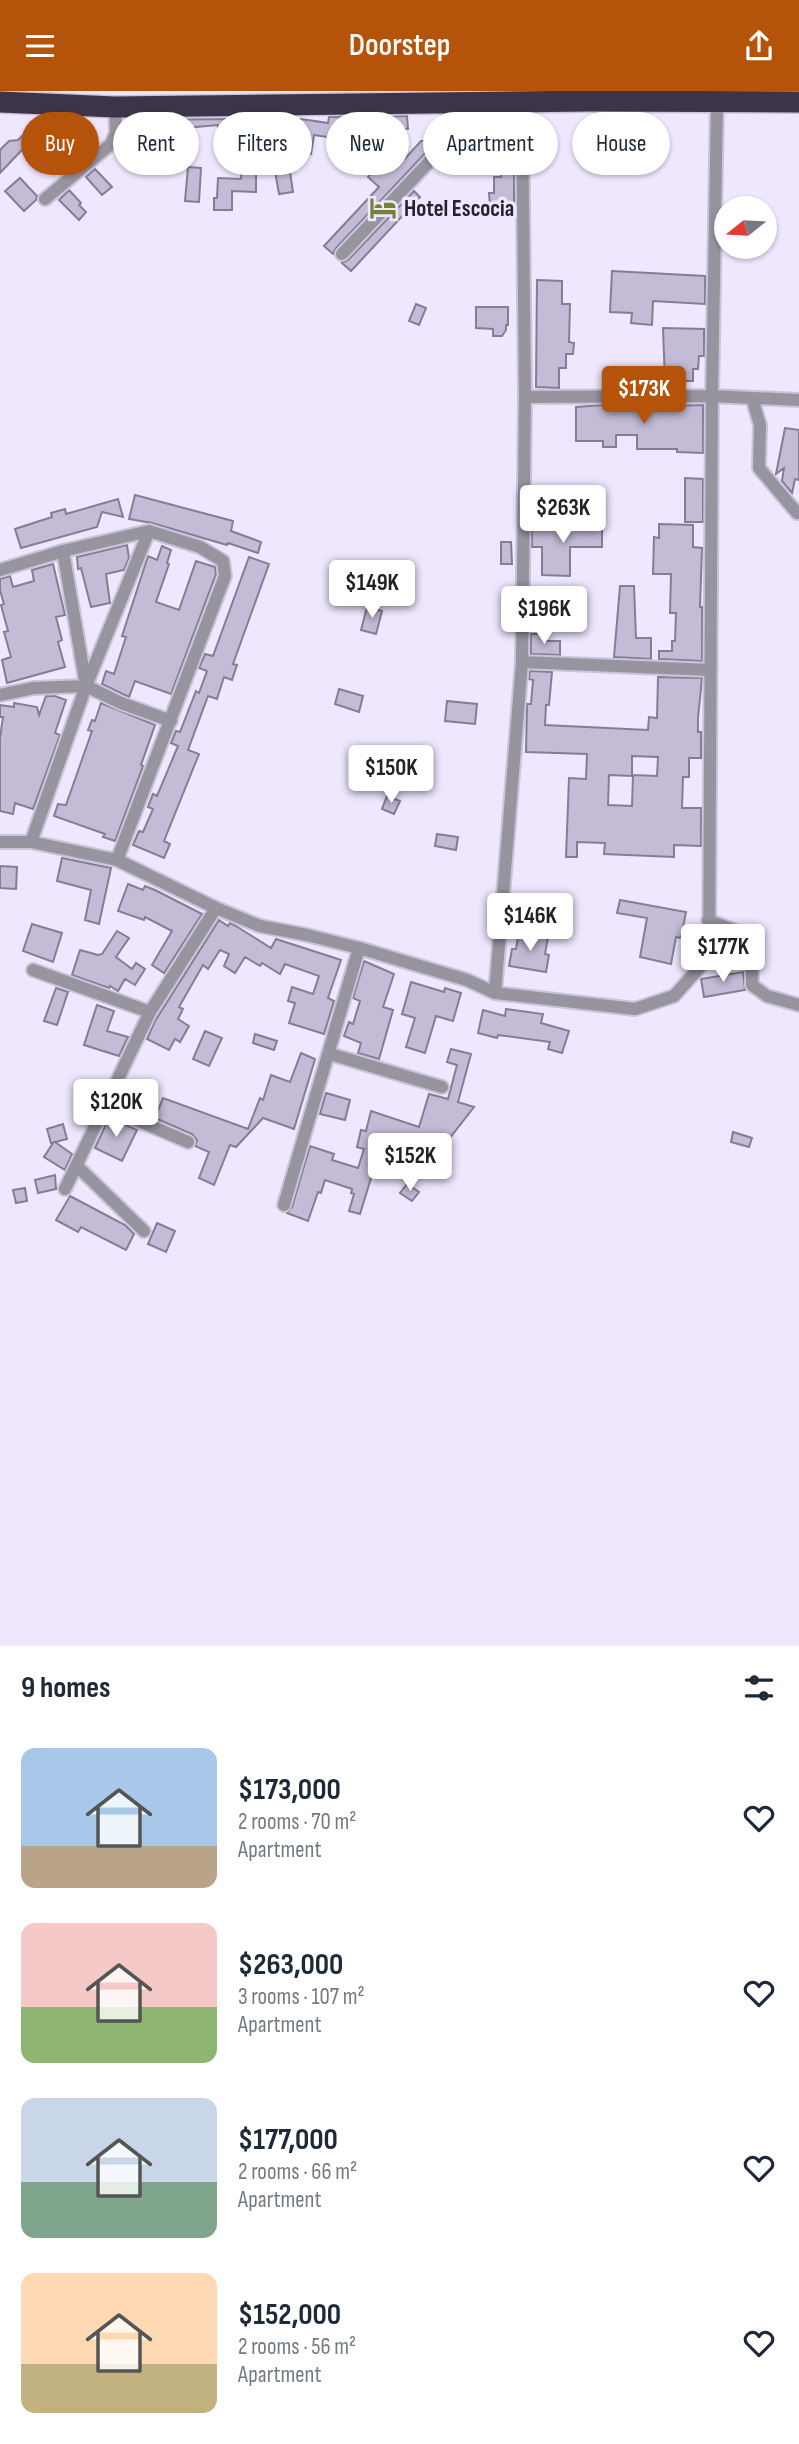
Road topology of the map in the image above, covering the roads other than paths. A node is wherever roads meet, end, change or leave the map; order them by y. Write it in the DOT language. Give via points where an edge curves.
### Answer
graph roads {
  1 [pos="14,98"];
  2 [pos="717,101"];
  3 [pos="522,102"];
  4 [pos="799,102"];
  5 [pos="447,103"];
  6 [pos="116,107"];
  7 [pos="45,199"];
  8 [pos="342,254"];
  9 [pos="712,396"];
  10 [pos="525,397"];
  11 [pos="752,398"];
  12 [pos="799,400"];
  13 [pos="797,513"];
  14 [pos="149,531"];
  15 [pos="63,551"];
  16 [pos="0,570"];
  17 [pos="522,662"];
  18 [pos="710,670"];
  19 [pos="86,686"];
  20 [pos="0,695"];
  21 [pos="171,721"];
  22 [pos="0,842"];
  23 [pos="30,842"];
  24 [pos="117,860"];
  25 [pos="216,908"];
  26 [pos="708,920"];
  27 [pos="359,949"];
  28 [pos="33,970"];
  29 [pos="495,993"];
  30 [pos="799,1005"];
  31 [pos="150,1012"];
  32 [pos="330,1054"];
  33 [pos="442,1087"];
  34 [pos="104,1106"];
  35 [pos="188,1142"];
  36 [pos="77,1166"];
  37 [pos="65,1189"];
  38 [pos="284,1205"];
  39 [pos="144,1231"];
  1 -- 6 [label="highway"];
  2 -- 3 [label="highway"];
  2 -- 4 [label="highway"];
  2 -- 9 [label="street"];
  3 -- 5 [label="highway"];
  3 -- 10 [label="street"];
  5 -- 6 [label="highway"];
  5 -- 8 [label="street" via="448,141"];
  6 -- 7 [label="street" via="111,144"];
  9 -- 10 [label="street"];
  9 -- 11 [label="street"];
  9 -- 18 [label="street"];
  10 -- 17 [label="street"];
  11 -- 12 [label="street"];
  11 -- 13 [label="street" via="760,425 759,468"];
  14 -- 15 [label="street"];
  14 -- 19 [label="street"];
  14 -- 21 [label="street" via="200,547 223,561 225,576"];
  15 -- 16 [label="street"];
  15 -- 19 [label="street"];
  17 -- 18 [label="street"];
  17 -- 29 [label="street"];
  18 -- 26 [label="street"];
  19 -- 20 [label="street"];
  19 -- 21 [label="street"];
  19 -- 23 [label="street"];
  21 -- 24 [label="street"];
  22 -- 23 [label="street"];
  23 -- 24 [label="street"];
  24 -- 25 [label="street"];
  25 -- 27 [label="street" via="260,926"];
  25 -- 31 [label="street"];
  26 -- 29 [label="street" via="709,957 674,996 635,1009"];
  26 -- 30 [label="street" via="741,933 752,959 752,985 767,996"];
  27 -- 29 [label="street" via="467,980"];
  27 -- 32 [label="street"];
  28 -- 31 [label="street"];
  31 -- 34 [label="street"];
  32 -- 33 [label="street"];
  32 -- 38 [label="street"];
  34 -- 35 [label="street"];
  34 -- 36 [label="street"];
  36 -- 37 [label="street"];
  36 -- 39 [label="street"];
}
